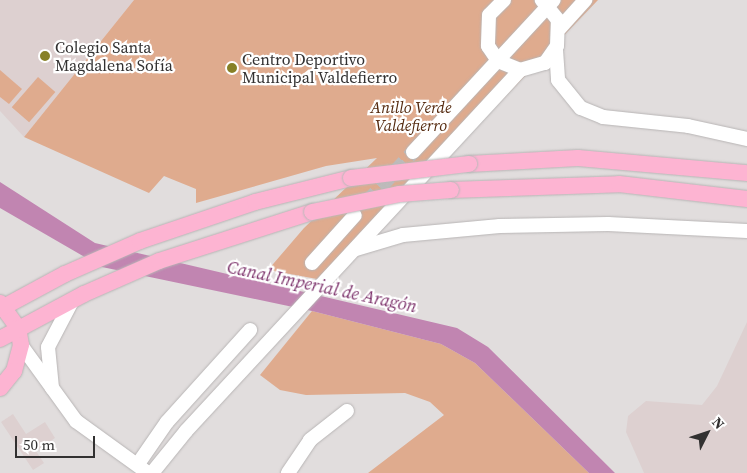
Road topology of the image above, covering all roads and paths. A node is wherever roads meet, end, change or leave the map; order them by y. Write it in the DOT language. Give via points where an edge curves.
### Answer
graph roads {
  1 [pos="585,0"];
  2 [pos="499,2"];
  3 [pos="548,2"];
  4 [pos="560,28"];
  5 [pos="556,50"];
  6 [pos="502,63"];
  7 [pos="520,70"];
  8 [pos="504,90"];
  9 [pos="747,140"];
  10 [pos="414,152"];
  11 [pos="747,173"];
  12 [pos="747,199"];
  13 [pos="355,215"];
  14 [pos="747,231"];
  15 [pos="356,249"];
  16 [pos="312,263"];
  17 [pos="78,296"];
  18 [pos="1,306"];
  19 [pos="18,328"];
  20 [pos="250,330"];
  21 [pos="0,340"];
  22 [pos="21,345"];
  23 [pos="0,388"];
  24 [pos="52,388"];
  25 [pos="213,407"];
  26 [pos="347,411"];
  27 [pos="140,461"];
  28 [pos="148,473"];
  29 [pos="152,473"];
  30 [pos="163,473"];
  31 [pos="288,473"];
  1 -- 4 [label="street"];
  2 -- 6 [label="street" via="486,35"];
  3 -- 4 [label="street"];
  3 -- 6 [label="street"];
  4 -- 5 [label="street"];
  5 -- 7 [label="street" via="538,67"];
  5 -- 9 [label="street" via="563,91 592,114 688,126"];
  6 -- 7 [label="street"];
  6 -- 8 [label="street"];
  6 -- 10 [label="street"];
  7 -- 8 [label="street"];
  8 -- 15 [label="street" via="452,140"];
  11 -- 18 [label="main road, bridge" via="578,158 469,164 351,178 182,226 65,274"];
  12 -- 17 [label="main road, bridge" via="619,184 400,194 312,212 213,242"];
  13 -- 16 [label="street"];
  14 -- 15 [label="street" via="608,224 500,226 404,235"];
  15 -- 25 [label="street"];
  17 -- 19 [label="main road"];
  17 -- 24 [label="street" via="48,347"];
  18 -- 19 [label="main road"];
  19 -- 21 [label="main road"];
  19 -- 22 [label="main road"];
  20 -- 27 [label="street" via="168,422"];
  22 -- 23 [label="main road" via="14,371"];
  22 -- 24 [label="street"];
  24 -- 28 [label="street" via="83,428"];
  25 -- 29 [label="street" via="186,431"];
  25 -- 30 [label="street"];
  26 -- 31 [label="street" via="310,440"];
}
